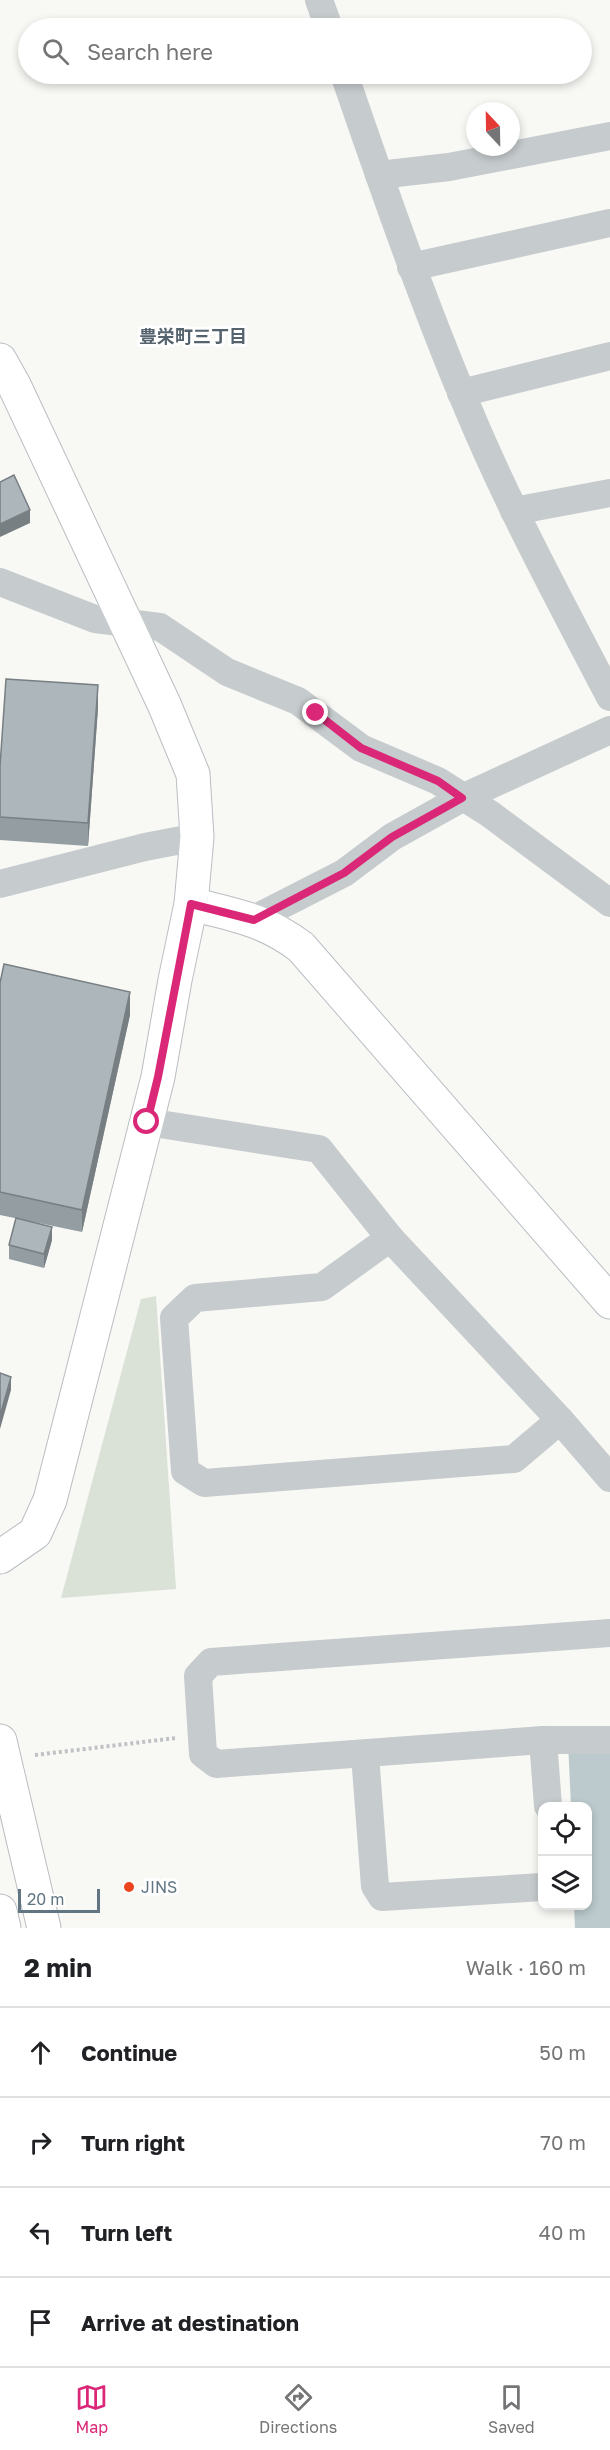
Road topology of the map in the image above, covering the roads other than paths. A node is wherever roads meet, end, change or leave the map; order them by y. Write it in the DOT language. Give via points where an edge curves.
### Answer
graph roads {
  1 [pos="319,0"];
  2 [pos="325,18"];
  3 [pos="347,84"];
  4 [pos="610,136"];
  5 [pos="379,175"];
  6 [pos="610,223"];
  7 [pos="411,267"];
  8 [pos="610,356"];
  9 [pos="0,360"];
  10 [pos="462,393"];
  11 [pos="610,493"];
  12 [pos="514,511"];
  13 [pos="0,582"];
  14 [pos="127,622"];
  15 [pos="610,697"];
  16 [pos="610,730"];
  17 [pos="462,798"];
  18 [pos="197,837"];
  19 [pos="0,884"];
  20 [pos="610,903"];
  21 [pos="191,904"];
  22 [pos="254,920"];
  23 [pos="147,1122"];
  24 [pos="390,1238"];
  25 [pos="610,1302"];
  26 [pos="560,1420"];
  27 [pos="610,1478"];
  28 [pos="0,1557"];
  29 [pos="610,1633"];
  30 [pos="543,1740"];
  31 [pos="610,1740"];
  32 [pos="12,1748"];
  33 [pos="365,1755"];
  34 [pos="548,1802"];
  35 [pos="538,1887"];
  36 [pos="0,1911"];
  37 [pos="4,1928"];
  38 [pos="44,1928"];
  1 -- 2 [label="street"];
  3 -- 5 [label="street"];
  4 -- 5 [label="street" via="448,167"];
  5 -- 7 [label="street"];
  6 -- 7 [label="street"];
  7 -- 10 [label="street"];
  8 -- 10 [label="street"];
  9 -- 14 [label="main road"];
  10 -- 12 [label="street"];
  11 -- 12 [label="street"];
  12 -- 15 [label="street"];
  13 -- 14 [label="street" via="95,619"];
  14 -- 17 [label="street" via="160,627 227,672 298,701 361,748 438,781"];
  14 -- 18 [label="main road" via="192,774"];
  16 -- 17 [label="street"];
  17 -- 20 [label="street" via="490,814"];
  17 -- 22 [label="street" via="392,837 344,873"];
  18 -- 19 [label="street"];
  18 -- 21 [label="main road"];
  21 -- 22 [label="main road"];
  21 -- 23 [label="main road"];
  22 -- 25 [label="main road" via="301,947"];
  23 -- 24 [label="street" via="319,1149"];
  23 -- 28 [label="main road" via="50,1500 35,1533"];
  24 -- 26 [label="street"];
  24 -- 26 [label="street" via="322,1287 195,1298 174,1318 185,1471 204,1483 514,1459"];
  26 -- 27 [label="street"];
  29 -- 33 [label="street" via="211,1662 198,1676 203,1754 216,1764"];
  30 -- 31 [label="street"];
  30 -- 33 [label="street"];
  30 -- 34 [label="street"];
  32 -- 38 [label="main road"];
  33 -- 35 [label="street" via="375,1886 382,1897"];
  36 -- 37 [label="main road"];
}
